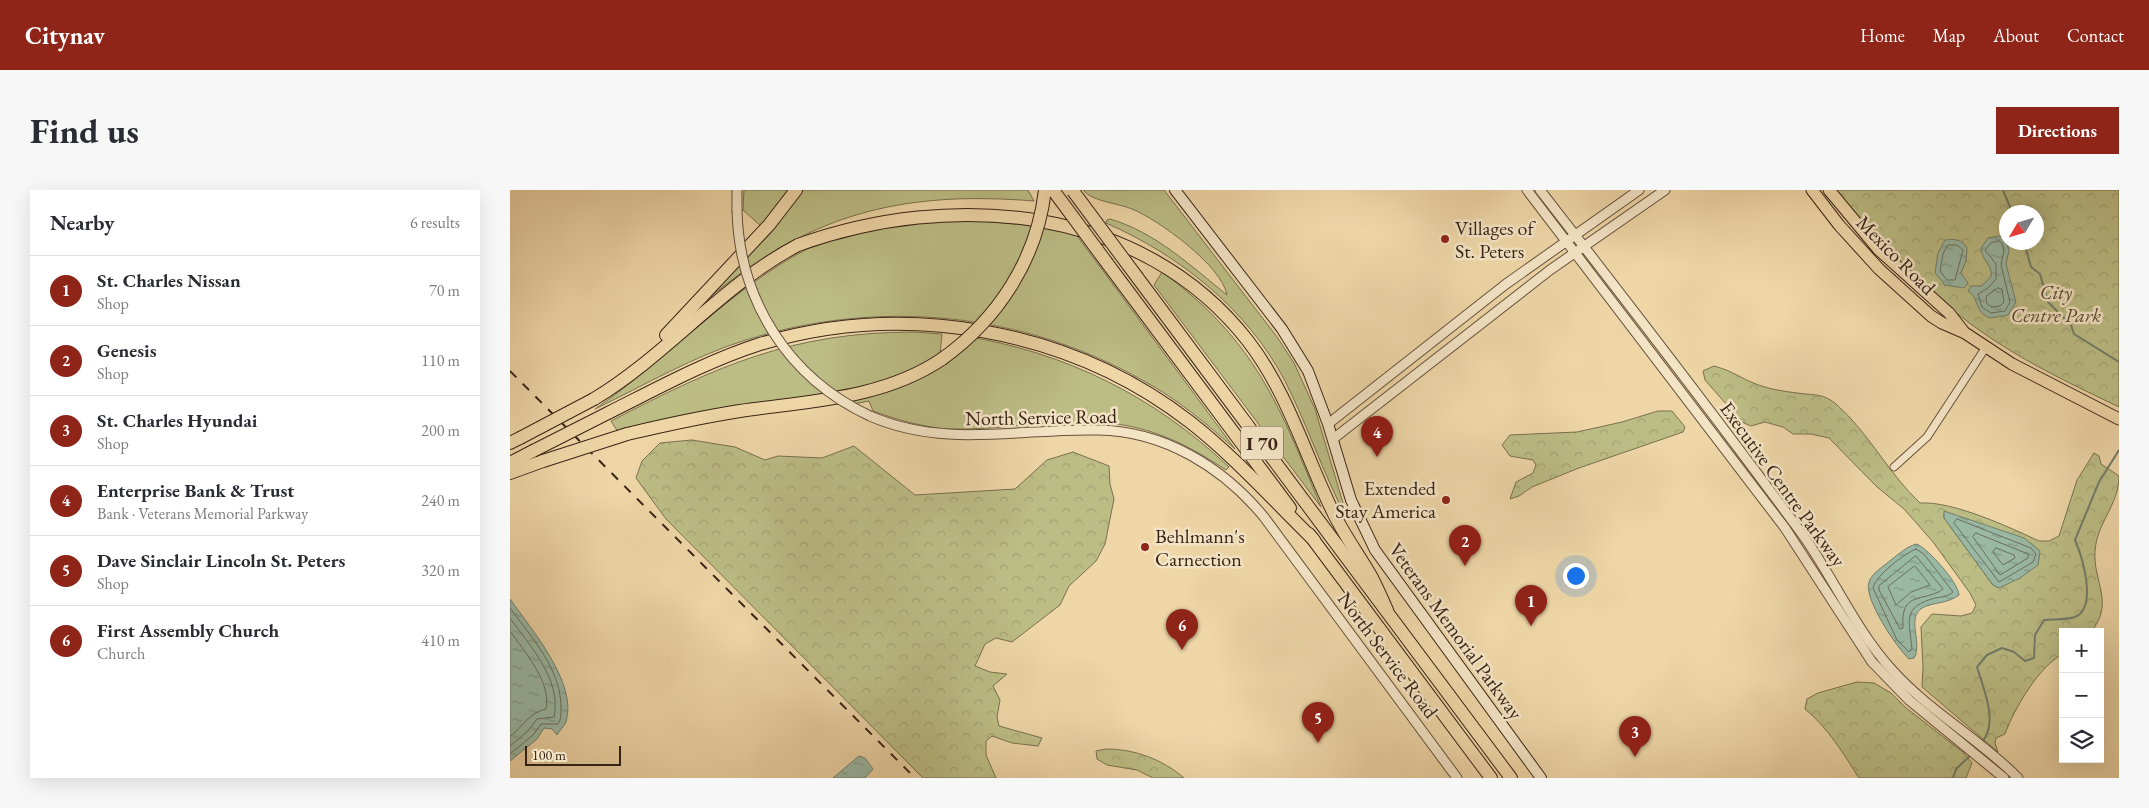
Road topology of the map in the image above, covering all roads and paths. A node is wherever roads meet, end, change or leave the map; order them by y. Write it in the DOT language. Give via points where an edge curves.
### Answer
graph roads {
  1 [pos="737,190"];
  2 [pos="796,190"];
  3 [pos="1045,190"];
  4 [pos="1053,190"];
  5 [pos="1072,190"];
  6 [pos="1175,190"];
  7 [pos="1527,190"];
  8 [pos="1540,190"];
  9 [pos="1639,190"];
  10 [pos="1665,190"];
  11 [pos="1812,190"];
  12 [pos="1828,190"];
  13 [pos="1574,234"];
  14 [pos="1565,241"];
  15 [pos="1583,246"];
  16 [pos="1574,252"];
  17 [pos="1964,333"];
  18 [pos="1986,347"];
  19 [pos="640,366"];
  20 [pos="2119,419"];
  21 [pos="1328,424"];
  22 [pos="1333,439"];
  23 [pos="515,441"];
  24 [pos="510,463"];
  25 [pos="1894,467"];
  26 [pos="510,473"];
  27 [pos="1314,540"];
  28 [pos="1387,610"];
  29 [pos="1962,736"];
  30 [pos="1457,778"];
  31 [pos="1492,778"];
  32 [pos="1511,778"];
  33 [pos="1541,778"];
  34 [pos="2004,778"];
  35 [pos="2018,778"];
  1 -- 30 [label="street, North Service Road, bridge" via="738,239 757,305 788,354 822,388 870,416 914,431 949,436 1100,430 1164,443 1208,465 1236,486 1264,517"];
  2 -- 19 [label="highway"];
  3 -- 26 [label="highway, bridge" via="1034,239 1014,281 985,320 942,359 897,382 868,392 707,417 627,434"];
  4 -- 27 [label="highway, I 70, bridge"];
  5 -- 28 [label="highway, I 70, bridge"];
  6 -- 21 [label="main road, Veterans Memorial Parkway" via="1296,349"];
  7 -- 14 [label="street, Executive Centre Parkway"];
  8 -- 13 [label="street, Executive Centre Parkway"];
  9 -- 13 [label="street"];
  10 -- 15 [label="street"];
  11 -- 17 [label="main road, Mexico Road" via="1857,245 1895,283 1931,316"];
  12 -- 17 [label="main road, Mexico Road" via="1879,250 1949,313"];
  13 -- 14 [label="street"];
  13 -- 15 [label="street, Executive Centre Parkway"];
  14 -- 16 [label="street, Executive Centre Parkway"];
  14 -- 21 [label="street"];
  15 -- 16 [label="street"];
  15 -- 29 [label="street, Executive Centre Parkway" via="1802,534 1880,657"];
  16 -- 22 [label="street"];
  16 -- 29 [label="street, Executive Centre Parkway" via="1785,528 1872,662 1910,700"];
  17 -- 18 [label="main road, Mexico Road"];
  18 -- 20 [label="main road, Mexico Road" via="2012,364"];
  18 -- 25 [label="street" via="1927,438"];
  19 -- 23 [label="highway, bridge" via="594,399"];
  19 -- 28 [label="highway" via="767,263 813,237 861,218 932,204 980,203 1026,208 1088,224 1132,244 1173,269 1210,299 1249,342 1288,406 1334,515 1371,576"];
  21 -- 22 [label="main road, Veterans Memorial Parkway"];
  22 -- 33 [label="main road, Veterans Memorial Parkway" via="1350,500 1375,550"];
  24 -- 27 [label="highway, bridge" via="715,361 786,337 877,324 924,324 1020,339 1065,353 1150,394 1226,452"];
  27 -- 31 [label="highway, I 70"];
  28 -- 32 [label="highway, I 70"];
  29 -- 34 [label="street, Executive Centre Parkway"];
  29 -- 35 [label="street, Executive Centre Parkway" via="1993,754"];
}
